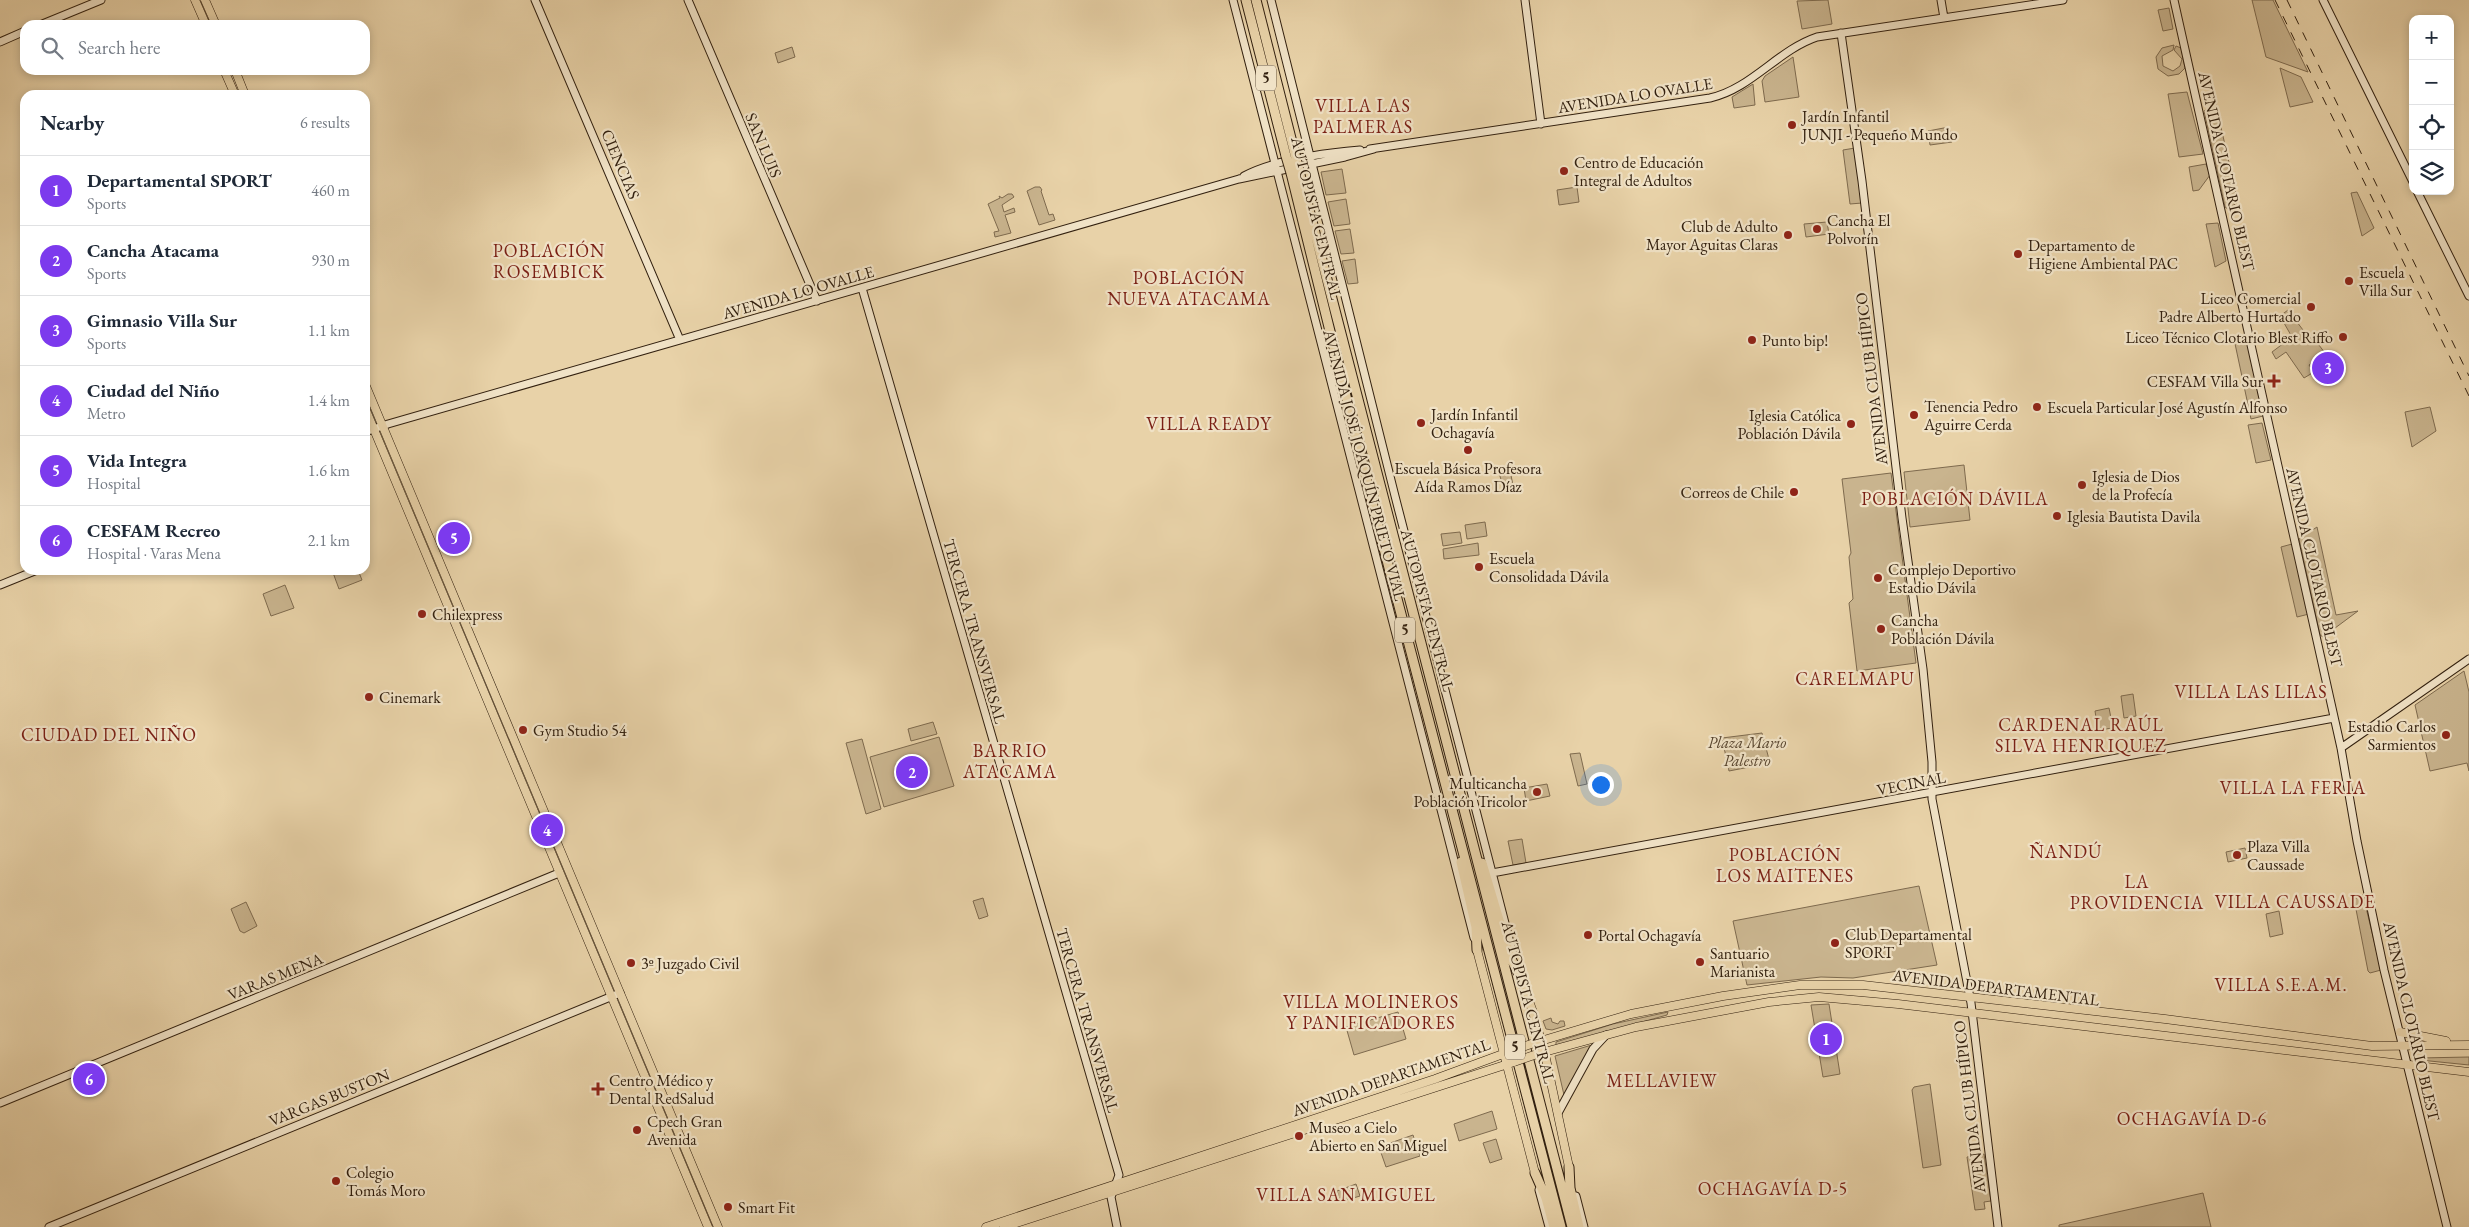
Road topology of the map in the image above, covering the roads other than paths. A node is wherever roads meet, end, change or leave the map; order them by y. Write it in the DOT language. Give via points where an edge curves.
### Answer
graph roads {
  1 [pos="101,0"];
  2 [pos="195,0"];
  3 [pos="206,0"];
  4 [pos="535,0"];
  5 [pos="688,0"];
  6 [pos="1233,0"];
  7 [pos="1246,0"];
  8 [pos="1256,0"];
  9 [pos="1271,0"];
  10 [pos="1525,0"];
  11 [pos="1941,0"];
  12 [pos="2063,0"];
  13 [pos="2174,0"];
  14 [pos="2323,0"];
  15 [pos="1944,18"];
  16 [pos="52,20"];
  17 [pos="204,20"];
  18 [pos="214,20"];
  19 [pos="20,33"];
  20 [pos="1841,33"];
  21 [pos="0,42"];
  22 [pos="226,75"];
  23 [pos="237,75"];
  24 [pos="233,90"];
  25 [pos="243,90"];
  26 [pos="1541,124"];
  27 [pos="1291,155"];
  28 [pos="1312,160"];
  29 [pos="1274,169"];
  30 [pos="1295,172"];
  31 [pos="2409,174"];
  32 [pos="2419,195"];
  33 [pos="862,288"];
  34 [pos="2469,296"];
  35 [pos="817,301"];
  36 [pos="680,340"];
  37 [pos="370,396"];
  38 [pos="370,420"];
  39 [pos="383,426"];
  40 [pos="374,429"];
  41 [pos="370,430"];
  42 [pos="24,575"];
  43 [pos="0,585"];
  44 [pos="2469,659"];
  45 [pos="2334,718"];
  46 [pos="505,741"];
  47 [pos="517,745"];
  48 [pos="2341,748"];
  49 [pos="1932,794"];
  50 [pos="1459,834"];
  51 [pos="1473,845"];
  52 [pos="559,873"];
  53 [pos="1492,873"];
  54 [pos="573,879"];
  55 [pos="1477,950"];
  56 [pos="1519,974"];
  57 [pos="620,992"];
  58 [pos="611,996"];
  59 [pos="1969,997"];
  60 [pos="1972,1013"];
  61 [pos="2400,1032"];
  62 [pos="1606,1034"];
  63 [pos="1538,1042"];
  64 [pos="2455,1044"];
  65 [pos="2469,1045"];
  66 [pos="2403,1047"];
  67 [pos="1508,1052"];
  68 [pos="1541,1053"];
  69 [pos="1510,1063"];
  70 [pos="2408,1065"];
  71 [pos="1493,1069"];
  72 [pos="2469,1072"];
  73 [pos="1510,1077"];
  74 [pos="0,1103"];
  75 [pos="1558,1113"];
  76 [pos="1569,1167"];
  77 [pos="1535,1173"];
  78 [pos="1115,1186"];
  79 [pos="49,1227"];
  80 [pos="708,1227"];
  81 [pos="718,1227"];
  82 [pos="986,1227"];
  83 [pos="1004,1227"];
  84 [pos="1117,1227"];
  85 [pos="1549,1227"];
  86 [pos="1554,1227"];
  87 [pos="1561,1227"];
  88 [pos="1572,1227"];
  89 [pos="1579,1227"];
  90 [pos="1584,1227"];
  91 [pos="1998,1227"];
  92 [pos="2447,1227"];
  1 -- 16 [label="main road"];
  2 -- 17 [label="main road"];
  3 -- 18 [label="main road"];
  4 -- 36 [label="main road, CIENCIAS"];
  5 -- 35 [label="main road, SAN LUIS"];
  6 -- 29 [label="main road, AVENIDA JOSÉ JOAQUÍN PRIETO VIAL"];
  7 -- 27 [label="highway, AUTOPISTA CENTRAL / 5"];
  8 -- 27 [label="highway, AUTOPISTA CENTRAL / 5"];
  9 -- 28 [label="main road, AVENIDA JOSÉ JOAQUÍN PRIETO VIAL"];
  10 -- 26 [label="main road"];
  11 -- 15 [label="main road"];
  12 -- 15 [label="main road, AVENIDA LO OVALLE"];
  13 -- 45 [label="main road, AVENIDA CLOTARIO BLEST"];
  14 -- 31 [label="main road"];
  15 -- 20 [label="main road, AVENIDA LO OVALLE"];
  19 -- 21 [label="main road"];
  20 -- 26 [label="main road, AVENIDA LO OVALLE" via="1810,40 1722,96"];
  20 -- 49 [label="main road, AVENIDA CLUB HÍPICO" via="1923,669"];
  22 -- 24 [label="main road"];
  23 -- 25 [label="main road"];
  26 -- 28 [label="main road, AVENIDA LO OVALLE"];
  27 -- 30 [label="highway, AUTOPISTA CENTRAL / 5, bridge"];
  28 -- 29 [label="main road, AVENIDA LO OVALLE"];
  28 -- 53 [label="main road, AVENIDA JOSÉ JOAQUÍN PRIETO VIAL"];
  29 -- 33 [label="main road, AVENIDA LO OVALLE"];
  29 -- 55 [label="main road, AVENIDA JOSÉ JOAQUÍN PRIETO VIAL"];
  30 -- 50 [label="highway, AUTOPISTA CENTRAL / 5" via="1377,522"];
  30 -- 51 [label="highway, AUTOPISTA CENTRAL / 5"];
  32 -- 34 [label="main road"];
  33 -- 35 [label="main road, AVENIDA LO OVALLE"];
  33 -- 78 [label="main road, TERCERA TRANSVERSAL" via="1119,1175"];
  35 -- 36 [label="main road, AVENIDA LO OVALLE"];
  36 -- 39 [label="main road, AVENIDA LO OVALLE"];
  37 -- 39 [label="main road"];
  38 -- 40 [label="main road"];
  39 -- 40 [label="main road, AVENIDA LO OVALLE"];
  39 -- 47 [label="main road"];
  40 -- 41 [label="main road, AVENIDA LO OVALLE"];
  40 -- 46 [label="main road"];
  42 -- 43 [label="main road"];
  44 -- 48 [label="main road"];
  45 -- 48 [label="main road, AVENIDA CLOTARIO BLEST"];
  45 -- 49 [label="main road, VECINAL"];
  46 -- 47 [label="main road"];
  46 -- 52 [label="main road"];
  47 -- 54 [label="main road"];
  48 -- 61 [label="main road, AVENIDA CLOTARIO BLEST" via="2360,858"];
  49 -- 53 [label="main road, VECINAL"];
  49 -- 59 [label="main road, AVENIDA CLUB HÍPICO"];
  50 -- 55 [label="highway" via="1463,872 1476,927"];
  50 -- 87 [label="highway, AUTOPISTA CENTRAL / 5"];
  51 -- 56 [label="highway" via="1488,878 1508,949"];
  51 -- 88 [label="highway, AUTOPISTA CENTRAL / 5"];
  52 -- 54 [label="main road"];
  52 -- 58 [label="main road"];
  52 -- 74 [label="main road, VARAS MENA"];
  53 -- 56 [label="main road, AVENIDA JOSÉ JOAQUÍN PRIETO VIAL"];
  54 -- 57 [label="main road"];
  55 -- 67 [label="main road, AVENIDA JOSÉ JOAQUÍN PRIETO VIAL"];
  56 -- 63 [label="main road, AVENIDA JOSÉ JOAQUÍN PRIETO VIAL"];
  57 -- 58 [label="main road, VARGAS BUSTON"];
  57 -- 81 [label="main road"];
  58 -- 79 [label="main road, VARGAS BUSTON"];
  58 -- 80 [label="main road"];
  59 -- 60 [label="main road, AVENIDA CLUB HÍPICO"];
  59 -- 63 [label="main road, AVENIDA DEPARTAMENTAL" via="1863,985 1772,988 1631,1014"];
  59 -- 66 [label="main road, AVENIDA DEPARTAMENTAL" via="2361,1045"];
  60 -- 62 [label="main road, AVENIDA DEPARTAMENTAL" via="1862,1000 1801,998"];
  60 -- 70 [label="main road, AVENIDA DEPARTAMENTAL"];
  60 -- 91 [label="main road, AVENIDA CLUB HÍPICO"];
  61 -- 64 [label="main road"];
  61 -- 66 [label="main road, AVENIDA CLOTARIO BLEST"];
  62 -- 68 [label="main road, AVENIDA DEPARTAMENTAL"];
  62 -- 75 [label="main road" via="1593,1049"];
  63 -- 67 [label="main road, AVENIDA DEPARTAMENTAL, bridge"];
  63 -- 68 [label="main road, AVENIDA JOSÉ JOAQUÍN PRIETO VIAL"];
  64 -- 65 [label="main road, AVENIDA DEPARTAMENTAL"];
  64 -- 66 [label="main road, AVENIDA DEPARTAMENTAL"];
  66 -- 70 [label="main road, AVENIDA CLOTARIO BLEST"];
  67 -- 69 [label="main road, AVENIDA JOSÉ JOAQUÍN PRIETO VIAL"];
  67 -- 78 [label="main road, AVENIDA DEPARTAMENTAL"];
  68 -- 69 [label="main road, AVENIDA DEPARTAMENTAL, bridge"];
  68 -- 75 [label="main road, AVENIDA JOSÉ JOAQUÍN PRIETO VIAL"];
  69 -- 71 [label="main road, AVENIDA DEPARTAMENTAL"];
  69 -- 73 [label="main road, AVENIDA JOSÉ JOAQUÍN PRIETO VIAL"];
  70 -- 72 [label="main road, AVENIDA DEPARTAMENTAL"];
  70 -- 92 [label="main road, AVENIDA CLOTARIO BLEST"];
  71 -- 73 [label="main road"];
  71 -- 78 [label="main road, AVENIDA DEPARTAMENTAL"];
  73 -- 77 [label="main road, AVENIDA JOSÉ JOAQUÍN PRIETO VIAL"];
  75 -- 76 [label="main road, AVENIDA JOSÉ JOAQUÍN PRIETO VIAL"];
  76 -- 89 [label="highway"];
  76 -- 90 [label="main road, AVENIDA JOSÉ JOAQUÍN PRIETO VIAL"];
  77 -- 85 [label="main road, AVENIDA JOSÉ JOAQUÍN PRIETO VIAL"];
  77 -- 86 [label="highway"];
  78 -- 82 [label="main road, AVENIDA DEPARTAMENTAL"];
  78 -- 83 [label="main road, AVENIDA DEPARTAMENTAL"];
  78 -- 84 [label="main road, TERCERA TRANSVERSAL" via="1111,1201"];
}
